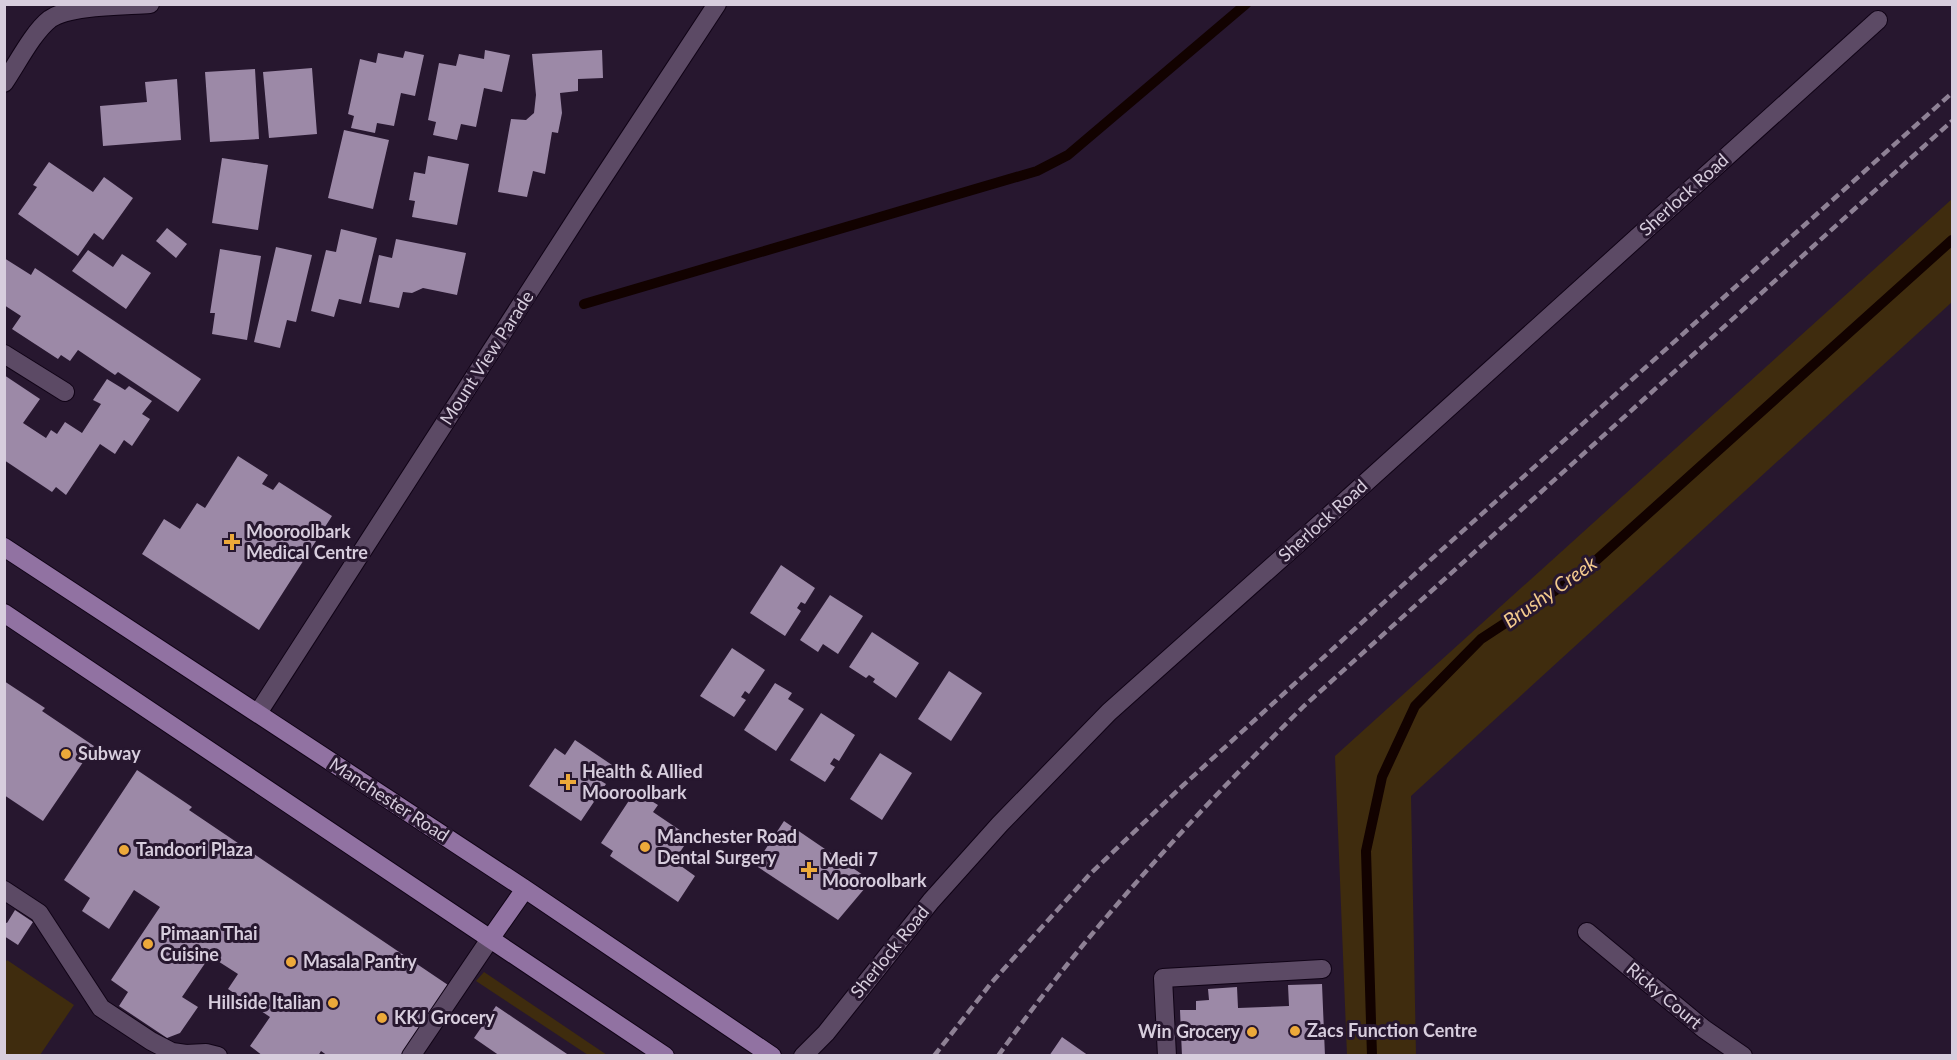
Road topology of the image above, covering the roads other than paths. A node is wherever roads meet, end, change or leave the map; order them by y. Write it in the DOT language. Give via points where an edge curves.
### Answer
graph roads {
  1 [pos="150,4"];
  2 [pos="717,4"];
  3 [pos="1878,20"];
  4 [pos="4,83"];
  5 [pos="4,354"];
  6 [pos="65,392"];
  7 [pos="4,547"];
  8 [pos="4,613"];
  9 [pos="258,713"];
  10 [pos="525,889"];
  11 [pos="4,890"];
  12 [pos="1587,932"];
  13 [pos="490,939"];
  14 [pos="1322,969"];
  15 [pos="218,1056"];
  16 [pos="411,1056"];
  17 [pos="665,1056"];
  18 [pos="772,1056"];
  19 [pos="803,1056"];
  20 [pos="1167,1056"];
  21 [pos="1743,1056"];
  1 -- 4 [label="street" via="67,11 50,19"];
  2 -- 9 [label="street, Mount View Parade"];
  3 -- 19 [label="street, Sherlock Road" via="1110,711 992,832"];
  5 -- 6 [label="street"];
  7 -- 9 [label="main road, Manchester Road"];
  8 -- 13 [label="main road"];
  9 -- 10 [label="main road, Manchester Road"];
  10 -- 13 [label="main road"];
  10 -- 18 [label="main road, Manchester Road"];
  11 -- 15 [label="street" via="39,913 101,1008 172,1052"];
  12 -- 21 [label="street, Ricky Court" via="1704,1029"];
  13 -- 16 [label="street"];
  13 -- 17 [label="main road"];
  14 -- 20 [label="street" via="1163,978"];
}
